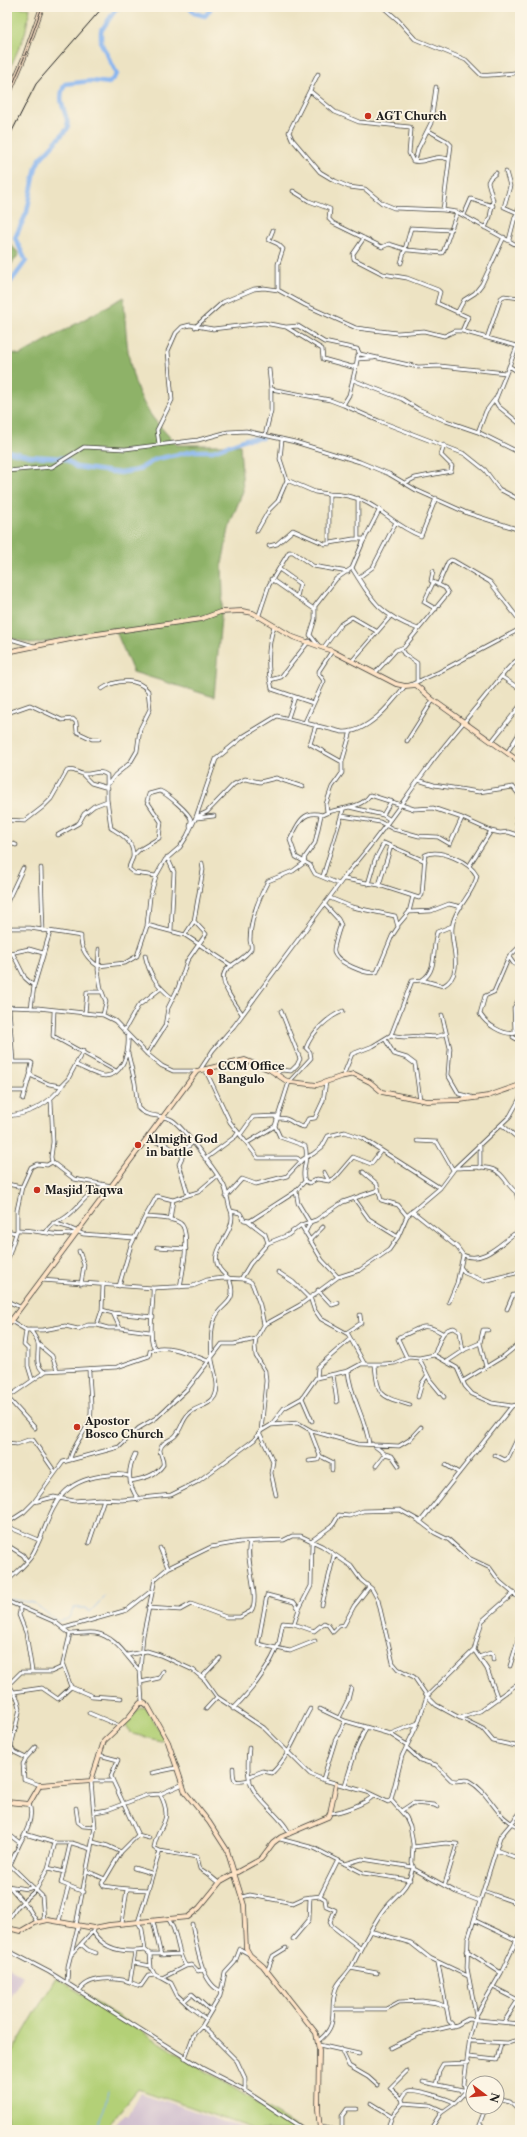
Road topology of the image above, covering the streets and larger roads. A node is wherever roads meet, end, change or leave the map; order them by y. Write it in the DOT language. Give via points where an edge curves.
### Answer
graph roads {
  1 [pos="42,7"];
  2 [pos="382,7"];
  3 [pos="520,72"];
  4 [pos="318,74"];
  5 [pos="436,87"];
  6 [pos="310,91"];
  7 [pos="7,98"];
  8 [pos="428,130"];
  9 [pos="448,159"];
  10 [pos="415,161"];
  11 [pos="506,172"];
  12 [pos="496,173"];
  13 [pos="293,191"];
  14 [pos="492,206"];
  15 [pos="520,206"];
  16 [pos="443,210"];
  17 [pos="457,212"];
  18 [pos="518,213"];
  19 [pos="464,215"];
  20 [pos="485,228"];
  21 [pos="273,230"];
  22 [pos="451,230"];
  23 [pos="504,237"];
  24 [pos="364,238"];
  25 [pos="509,240"];
  26 [pos="520,247"];
  27 [pos="405,249"];
  28 [pos="401,263"];
  29 [pos="278,290"];
  30 [pos="520,298"];
  31 [pos="457,312"];
  32 [pos="195,327"];
  33 [pos="286,327"];
  34 [pos="462,331"];
  35 [pos="487,338"];
  36 [pos="520,339"];
  37 [pos="519,346"];
  38 [pos="360,354"];
  39 [pos="378,358"];
  40 [pos="357,359"];
  41 [pos="356,366"];
  42 [pos="509,366"];
  43 [pos="269,369"];
  44 [pos="520,372"];
  45 [pos="506,373"];
  46 [pos="353,380"];
  47 [pos="271,389"];
  48 [pos="496,398"];
  49 [pos="343,405"];
  50 [pos="520,424"];
  51 [pos="478,432"];
  52 [pos="265,435"];
  53 [pos="282,439"];
  54 [pos="159,444"];
  55 [pos="444,445"];
  56 [pos="520,453"];
  57 [pos="7,471"];
  58 [pos="287,480"];
  59 [pos="405,483"];
  60 [pos="329,494"];
  61 [pos="358,498"];
  62 [pos="436,498"];
  63 [pos="520,500"];
  64 [pos="380,509"];
  65 [pos="396,522"];
  66 [pos="520,530"];
  67 [pos="257,531"];
  68 [pos="358,538"];
  69 [pos="365,539"];
  70 [pos="328,544"];
  71 [pos="269,546"];
  72 [pos="520,566"];
  73 [pos="352,568"];
  74 [pos="279,569"];
  75 [pos="520,569"];
  76 [pos="433,571"];
  77 [pos="348,572"];
  78 [pos="358,578"];
  79 [pos="272,579"];
  80 [pos="434,583"];
  81 [pos="438,585"];
  82 [pos="297,597"];
  83 [pos="436,609"];
  84 [pos="314,610"];
  85 [pos="390,617"];
  86 [pos="258,618"];
  87 [pos="520,621"];
  88 [pos="274,626"];
  89 [pos="418,629"];
  90 [pos="520,629"];
  91 [pos="376,631"];
  92 [pos="7,638"];
  93 [pos="309,641"];
  94 [pos="318,645"];
  95 [pos="35,646"];
  96 [pos="324,647"];
  97 [pos="401,649"];
  98 [pos="332,651"];
  99 [pos="7,652"];
  100 [pos="520,659"];
  101 [pos="352,661"];
  102 [pos="376,672"];
  103 [pos="502,677"];
  104 [pos="270,680"];
  105 [pos="416,681"];
  106 [pos="406,686"];
  107 [pos="102,689"];
  108 [pos="520,689"];
  109 [pos="295,697"];
  110 [pos="433,700"];
  111 [pos="313,703"];
  112 [pos="520,706"];
  113 [pos="7,713"];
  114 [pos="288,718"];
  115 [pos="305,722"];
  116 [pos="465,722"];
  117 [pos="316,725"];
  118 [pos="351,731"];
  119 [pos="520,732"];
  120 [pos="99,739"];
  121 [pos="407,741"];
  122 [pos="492,741"];
  123 [pos="507,753"];
  124 [pos="342,762"];
  125 [pos="520,762"];
  126 [pos="82,774"];
  127 [pos="418,780"];
  128 [pos="108,786"];
  129 [pos="303,787"];
  130 [pos="520,796"];
  131 [pos="108,801"];
  132 [pos="391,801"];
  133 [pos="401,804"];
  134 [pos="349,807"];
  135 [pos="344,809"];
  136 [pos="327,812"];
  137 [pos="382,814"];
  138 [pos="321,815"];
  139 [pos="214,816"];
  140 [pos="342,816"];
  141 [pos="196,817"];
  142 [pos="516,817"];
  143 [pos="462,818"];
  144 [pos="389,819"];
  145 [pos="7,820"];
  146 [pos="385,825"];
  147 [pos="190,828"];
  148 [pos="492,831"];
  149 [pos="58,835"];
  150 [pos="520,836"];
  151 [pos="7,842"];
  152 [pos="16,845"];
  153 [pos="391,846"];
  154 [pos="133,856"];
  155 [pos="168,857"];
  156 [pos="425,861"];
  157 [pos="304,862"];
  158 [pos="202,863"];
  159 [pos="469,866"];
  160 [pos="23,868"];
  161 [pos="41,868"];
  162 [pos="156,876"];
  163 [pos="323,876"];
  164 [pos="344,878"];
  165 [pos="339,884"];
  166 [pos="368,884"];
  167 [pos="379,885"];
  168 [pos="413,896"];
  169 [pos="330,898"];
  170 [pos="7,902"];
  171 [pos="325,905"];
  172 [pos="461,907"];
  173 [pos="409,912"];
  174 [pos="194,921"];
  175 [pos="398,925"];
  176 [pos="147,926"];
  177 [pos="452,926"];
  178 [pos="7,928"];
  179 [pos="43,931"];
  180 [pos="50,932"];
  181 [pos="171,932"];
  182 [pos="185,935"];
  183 [pos="199,945"];
  184 [pos="520,946"];
  185 [pos="99,949"];
  186 [pos="9,953"];
  187 [pos="43,953"];
  188 [pos="145,955"];
  189 [pos="509,957"];
  190 [pos="518,965"];
  191 [pos="98,966"];
  192 [pos="232,966"];
  193 [pos="520,971"];
  194 [pos="422,980"];
  195 [pos="34,986"];
  196 [pos="160,989"];
  197 [pos="101,992"];
  198 [pos="520,997"];
  199 [pos="172,998"];
  200 [pos="8,1007"];
  201 [pos="31,1008"];
  202 [pos="54,1011"];
  203 [pos="281,1011"];
  204 [pos="343,1011"];
  205 [pos="85,1013"];
  206 [pos="242,1014"];
  207 [pos="442,1015"];
  208 [pos="103,1016"];
  209 [pos="124,1031"];
  210 [pos="516,1033"];
  211 [pos="520,1033"];
  212 [pos="445,1034"];
  213 [pos="391,1035"];
  214 [pos="128,1036"];
  215 [pos="513,1038"];
  216 [pos="385,1039"];
  217 [pos="520,1041"];
  218 [pos="82,1051"];
  219 [pos="128,1053"];
  220 [pos="147,1054"];
  221 [pos="7,1062"];
  222 [pos="13,1062"];
  223 [pos="76,1064"];
  224 [pos="201,1070"];
  225 [pos="116,1071"];
  226 [pos="276,1074"];
  227 [pos="30,1075"];
  228 [pos="343,1076"];
  229 [pos="289,1082"];
  230 [pos="326,1082"];
  231 [pos="63,1085"];
  232 [pos="520,1085"];
  233 [pos="7,1091"];
  234 [pos="24,1091"];
  235 [pos="476,1098"];
  236 [pos="520,1098"];
  237 [pos="23,1099"];
  238 [pos="51,1100"];
  239 [pos="420,1100"];
  240 [pos="519,1105"];
  241 [pos="7,1116"];
  242 [pos="277,1117"];
  243 [pos="163,1118"];
  244 [pos="502,1124"];
  245 [pos="274,1126"];
  246 [pos="239,1134"];
  247 [pos="147,1140"];
  248 [pos="520,1140"];
  249 [pos="417,1141"];
  250 [pos="193,1142"];
  251 [pos="246,1142"];
  252 [pos="480,1146"];
  253 [pos="186,1149"];
  254 [pos="380,1152"];
  255 [pos="306,1157"];
  256 [pos="206,1159"];
  257 [pos="301,1161"];
  258 [pos="52,1162"];
  259 [pos="480,1168"];
  260 [pos="454,1169"];
  261 [pos="324,1172"];
  262 [pos="363,1172"];
  263 [pos="217,1176"];
  264 [pos="305,1181"];
  265 [pos="329,1181"];
  266 [pos="7,1184"];
  267 [pos="109,1186"];
  268 [pos="22,1187"];
  269 [pos="440,1188"];
  270 [pos="378,1190"];
  271 [pos="296,1191"];
  272 [pos="188,1194"];
  273 [pos="226,1197"];
  274 [pos="354,1198"];
  275 [pos="173,1200"];
  276 [pos="520,1207"];
  277 [pos="231,1211"];
  278 [pos="412,1211"];
  279 [pos="407,1216"];
  280 [pos="146,1217"];
  281 [pos="170,1220"];
  282 [pos="248,1221"];
  283 [pos="310,1222"];
  284 [pos="53,1223"];
  285 [pos="301,1225"];
  286 [pos="323,1227"];
  287 [pos="7,1231"];
  288 [pos="17,1232"];
  289 [pos="46,1232"];
  290 [pos="76,1232"];
  291 [pos="305,1232"];
  292 [pos="520,1236"];
  293 [pos="398,1237"];
  294 [pos="134,1238"];
  295 [pos="309,1241"];
  296 [pos="268,1244"];
  297 [pos="157,1247"];
  298 [pos="186,1249"];
  299 [pos="80,1251"];
  300 [pos="462,1255"];
  301 [pos="7,1262"];
  302 [pos="461,1268"];
  303 [pos="278,1272"];
  304 [pos="520,1272"];
  305 [pos="338,1276"];
  306 [pos="230,1278"];
  307 [pos="241,1279"];
  308 [pos="41,1280"];
  309 [pos="81,1284"];
  310 [pos="103,1285"];
  311 [pos="119,1286"];
  312 [pos="180,1287"];
  313 [pos="153,1288"];
  314 [pos="318,1290"];
  315 [pos="520,1295"];
  316 [pos="309,1297"];
  317 [pos="7,1301"];
  318 [pos="449,1302"];
  319 [pos="338,1303"];
  320 [pos="20,1307"];
  321 [pos="507,1308"];
  322 [pos="102,1310"];
  323 [pos="113,1313"];
  324 [pos="360,1315"];
  325 [pos="153,1317"];
  326 [pos="11,1321"];
  327 [pos="98,1325"];
  328 [pos="264,1325"];
  329 [pos="7,1326"];
  330 [pos="120,1328"];
  331 [pos="26,1330"];
  332 [pos="30,1330"];
  333 [pos="488,1330"];
  334 [pos="150,1332"];
  335 [pos="346,1333"];
  336 [pos="442,1333"];
  337 [pos="350,1339"];
  338 [pos="256,1340"];
  339 [pos="480,1343"];
  340 [pos="520,1343"];
  341 [pos="38,1344"];
  342 [pos="157,1348"];
  343 [pos="463,1351"];
  344 [pos="434,1355"];
  345 [pos="212,1358"];
  346 [pos="406,1358"];
  347 [pos="419,1358"];
  348 [pos="208,1361"];
  349 [pos="448,1361"];
  350 [pos="364,1363"];
  351 [pos="375,1365"];
  352 [pos="486,1367"];
  353 [pos="57,1370"];
  354 [pos="89,1370"];
  355 [pos="348,1371"];
  356 [pos="44,1372"];
  357 [pos="333,1375"];
  358 [pos="427,1376"];
  359 [pos="317,1378"];
  360 [pos="32,1379"];
  361 [pos="463,1381"];
  362 [pos="418,1397"];
  363 [pos="444,1397"];
  364 [pos="7,1398"];
  365 [pos="302,1398"];
  366 [pos="337,1402"];
  367 [pos="520,1404"];
  368 [pos="410,1405"];
  369 [pos="512,1406"];
  370 [pos="312,1421"];
  371 [pos="271,1425"];
  372 [pos="421,1427"];
  373 [pos="35,1428"];
  374 [pos="310,1430"];
  375 [pos="261,1432"];
  376 [pos="520,1433"];
  377 [pos="7,1444"];
  378 [pos="370,1444"];
  379 [pos="135,1454"];
  380 [pos="385,1454"];
  381 [pos="495,1455"];
  382 [pos="320,1456"];
  383 [pos="70,1459"];
  384 [pos="309,1461"];
  385 [pos="446,1465"];
  386 [pos="376,1466"];
  387 [pos="399,1466"];
  388 [pos="332,1470"];
  389 [pos="55,1472"];
  390 [pos="459,1473"];
  391 [pos="128,1476"];
  392 [pos="130,1482"];
  393 [pos="276,1495"];
  394 [pos="60,1497"];
  395 [pos="104,1500"];
  396 [pos="139,1500"];
  397 [pos="34,1502"];
  398 [pos="420,1522"];
  399 [pos="7,1523"];
  400 [pos="39,1540"];
  401 [pos="250,1542"];
  402 [pos="312,1542"];
  403 [pos="88,1543"];
  404 [pos="7,1544"];
  405 [pos="160,1548"];
  406 [pos="334,1555"];
  407 [pos="27,1561"];
  408 [pos="168,1568"];
  409 [pos="7,1580"];
  410 [pos="369,1587"];
  411 [pos="151,1592"];
  412 [pos="514,1593"];
  413 [pos="520,1599"];
  414 [pos="7,1601"];
  415 [pos="19,1605"];
  416 [pos="322,1605"];
  417 [pos="148,1608"];
  418 [pos="299,1609"];
  419 [pos="294,1624"];
  420 [pos="64,1628"];
  421 [pos="70,1634"];
  422 [pos="520,1634"];
  423 [pos="315,1641"];
  424 [pos="277,1648"];
  425 [pos="474,1650"];
  426 [pos="143,1651"];
  427 [pos="127,1655"];
  428 [pos="479,1657"];
  429 [pos="220,1658"];
  430 [pos="493,1660"];
  431 [pos="63,1666"];
  432 [pos="510,1666"];
  433 [pos="140,1671"];
  434 [pos="163,1671"];
  435 [pos="32,1672"];
  436 [pos="202,1677"];
  437 [pos="141,1682"];
  438 [pos="520,1682"];
  439 [pos="71,1687"];
  440 [pos="351,1688"];
  441 [pos="14,1692"];
  442 [pos="427,1696"];
  443 [pos="217,1697"];
  444 [pos="121,1698"];
  445 [pos="498,1699"];
  446 [pos="142,1702"];
  447 [pos="206,1709"];
  448 [pos="233,1709"];
  449 [pos="310,1709"];
  450 [pos="320,1709"];
  451 [pos="89,1713"];
  452 [pos="339,1718"];
  453 [pos="460,1718"];
  454 [pos="345,1720"];
  455 [pos="418,1723"];
  456 [pos="120,1726"];
  457 [pos="366,1728"];
  458 [pos="390,1734"];
  459 [pos="406,1746"];
  460 [pos="36,1747"];
  461 [pos="520,1747"];
  462 [pos="249,1748"];
  463 [pos="289,1751"];
  464 [pos="99,1755"];
  465 [pos="26,1758"];
  466 [pos="176,1768"];
  467 [pos="233,1768"];
  468 [pos="152,1773"];
  469 [pos="250,1778"];
  470 [pos="323,1779"];
  471 [pos="91,1781"];
  472 [pos="113,1781"];
  473 [pos="336,1784"];
  474 [pos="40,1785"];
  475 [pos="181,1785"];
  476 [pos="345,1785"];
  477 [pos="160,1794"];
  478 [pos="374,1796"];
  479 [pos="391,1800"];
  480 [pos="7,1802"];
  481 [pos="29,1804"];
  482 [pos="122,1804"];
  483 [pos="438,1807"];
  484 [pos="76,1808"];
  485 [pos="401,1811"];
  486 [pos="95,1812"];
  487 [pos="330,1813"];
  488 [pos="520,1813"];
  489 [pos="510,1824"];
  490 [pos="95,1827"];
  491 [pos="520,1827"];
  492 [pos="7,1833"];
  493 [pos="25,1834"];
  494 [pos="138,1834"];
  495 [pos="289,1834"];
  496 [pos="148,1838"];
  497 [pos="280,1839"];
  498 [pos="93,1842"];
  499 [pos="20,1843"];
  500 [pos="55,1843"];
  501 [pos="70,1844"];
  502 [pos="413,1847"];
  503 [pos="91,1849"];
  504 [pos="496,1850"];
  505 [pos="160,1851"];
  506 [pos="121,1852"];
  507 [pos="520,1859"];
  508 [pos="338,1860"];
  509 [pos="345,1864"];
  510 [pos="413,1867"];
  511 [pos="48,1868"];
  512 [pos="134,1868"];
  513 [pos="87,1871"];
  514 [pos="64,1872"];
  515 [pos="151,1873"];
  516 [pos="234,1874"];
  517 [pos="105,1879"];
  518 [pos="410,1880"];
  519 [pos="219,1883"];
  520 [pos="445,1884"];
  521 [pos="8,1886"];
  522 [pos="35,1888"];
  523 [pos="68,1888"];
  524 [pos="127,1889"];
  525 [pos="148,1890"];
  526 [pos="483,1891"];
  527 [pos="84,1892"];
  528 [pos="320,1896"];
  529 [pos="242,1897"];
  530 [pos="310,1897"];
  531 [pos="22,1901"];
  532 [pos="480,1901"];
  533 [pos="520,1904"];
  534 [pos="44,1920"];
  535 [pos="170,1920"];
  536 [pos="474,1920"];
  537 [pos="60,1921"];
  538 [pos="153,1921"];
  539 [pos="7,1922"];
  540 [pos="38,1922"];
  541 [pos="138,1922"];
  542 [pos="122,1923"];
  543 [pos="192,1924"];
  544 [pos="77,1926"];
  545 [pos="7,1928"];
  546 [pos="94,1930"];
  547 [pos="370,1931"];
  548 [pos="520,1933"];
  549 [pos="293,1939"];
  550 [pos="518,1941"];
  551 [pos="81,1944"];
  552 [pos="286,1948"];
  553 [pos="360,1948"];
  554 [pos="7,1950"];
  555 [pos="145,1950"];
  556 [pos="467,1951"];
  557 [pos="135,1952"];
  558 [pos="96,1953"];
  559 [pos="150,1954"];
  560 [pos="160,1954"];
  561 [pos="180,1954"];
  562 [pos="250,1955"];
  563 [pos="71,1958"];
  564 [pos="134,1963"];
  565 [pos="438,1963"];
  566 [pos="151,1966"];
  567 [pos="186,1966"];
  568 [pos="350,1968"];
  569 [pos="204,1969"];
  570 [pos="267,1972"];
  571 [pos="377,1973"];
  572 [pos="501,1973"];
  573 [pos="155,1975"];
  574 [pos="468,1976"];
  575 [pos="162,1978"];
  576 [pos="130,1982"];
  577 [pos="67,1983"];
  578 [pos="493,1987"];
  579 [pos="80,1990"];
  580 [pos="221,1991"];
  581 [pos="184,2001"];
  582 [pos="519,2001"];
  583 [pos="447,2007"];
  584 [pos="334,2009"];
  585 [pos="211,2011"];
  586 [pos="476,2015"];
  587 [pos="206,2019"];
  588 [pos="474,2021"];
  589 [pos="504,2022"];
  590 [pos="520,2024"];
  591 [pos="202,2026"];
  592 [pos="454,2026"];
  593 [pos="470,2041"];
  594 [pos="514,2041"];
  595 [pos="319,2043"];
  596 [pos="501,2043"];
  597 [pos="391,2048"];
  598 [pos="341,2049"];
  599 [pos="359,2054"];
  600 [pos="469,2057"];
  601 [pos="185,2058"];
  602 [pos="468,2063"];
  603 [pos="407,2071"];
  604 [pos="466,2075"];
  605 [pos="423,2082"];
  606 [pos="376,2085"];
  607 [pos="436,2085"];
  608 [pos="465,2091"];
  609 [pos="245,2092"];
  610 [pos="465,2092"];
  611 [pos="505,2100"];
  612 [pos="403,2101"];
  613 [pos="520,2102"];
  614 [pos="371,2103"];
  615 [pos="455,2104"];
  616 [pos="516,2105"];
  617 [pos="357,2109"];
  618 [pos="444,2111"];
  619 [pos="520,2111"];
  620 [pos="483,2115"];
  621 [pos="392,2116"];
  622 [pos="480,2124"];
  623 [pos="320,2128"];
  624 [pos="305,2130"];
  625 [pos="338,2130"];
  626 [pos="342,2130"];
  627 [pos="387,2130"];
  628 [pos="430,2130"];
  629 [pos="477,2130"];
  630 [pos="485,2130"];
  1 -- 7 [label="street"];
  2 -- 3 [label="street" via="415,39 466,60 481,75 510,75"];
  4 -- 6 [label="street"];
  5 -- 8 [label="street" via="432,120"];
  6 -- 10 [label="street" via="335,112 359,122 410,127 409,152 410,158"];
  6 -- 16 [label="street" via="289,132 320,172 348,187 365,189 388,206 399,209"];
  8 -- 9 [label="street" via="450,143"];
  8 -- 10 [label="street"];
  9 -- 10 [label="street" via="435,157 422,162"];
  9 -- 16 [label="street"];
  11 -- 18 [label="street" via="510,186 503,206"];
  12 -- 14 [label="street" via="488,182 493,196"];
  13 -- 24 [label="street" via="330,209 330,220"];
  14 -- 19 [label="street" via="471,199"];
  14 -- 20 [label="street"];
  15 -- 18 [label="street"];
  16 -- 17 [label="street"];
  17 -- 19 [label="street"];
  17 -- 22 [label="street"];
  18 -- 25 [label="street"];
  19 -- 20 [label="street"];
  20 -- 23 [label="street"];
  21 -- 29 [label="street" via="269,240 283,249 278,264"];
  22 -- 27 [label="street" via="442,252"];
  22 -- 27 [label="street" via="411,228"];
  23 -- 25 [label="street"];
  23 -- 31 [label="street" via="482,284 475,293 464,300"];
  24 -- 27 [label="street" via="381,246 389,244"];
  24 -- 31 [label="street" via="353,254 354,259 383,274 408,278 438,290 440,292 437,303"];
  25 -- 26 [label="street"];
  27 -- 28 [label="street"];
  29 -- 32 [label="street" via="258,288 225,301"];
  29 -- 34 [label="street" via="304,305 356,328 397,333 424,331 444,336"];
  30 -- 35 [label="street" via="501,298"];
  31 -- 34 [label="street" via="468,317"];
  32 -- 33 [label="street" via="213,329 264,323"];
  32 -- 54 [label="street" via="189,325 180,329 169,349 172,400 157,430"];
  33 -- 38 [label="street" via="301,327 324,342 357,349"];
  33 -- 41 [label="street" via="322,349 323,359"];
  34 -- 35 [label="street"];
  35 -- 37 [label="street"];
  36 -- 37 [label="street"];
  37 -- 42 [label="street"];
  38 -- 39 [label="street"];
  38 -- 40 [label="street"];
  39 -- 40 [label="street"];
  39 -- 45 [label="street" via="418,367 440,366"];
  40 -- 41 [label="street"];
  41 -- 46 [label="street"];
  42 -- 44 [label="street"];
  42 -- 45 [label="street"];
  43 -- 47 [label="street"];
  45 -- 48 [label="street"];
  46 -- 49 [label="street"];
  46 -- 51 [label="street"];
  47 -- 49 [label="street"];
  47 -- 52 [label="street" via="271,411"];
  48 -- 50 [label="street" via="496,404"];
  48 -- 51 [label="street" via="486,411"];
  49 -- 55 [label="street"];
  51 -- 56 [label="street"];
  52 -- 53 [label="street"];
  52 -- 54 [label="street" via="236,431 198,440"];
  53 -- 58 [label="street" via="280,459"];
  53 -- 59 [label="street" via="360,462"];
  54 -- 57 [label="street" via="120,450 84,447 57,466"];
  55 -- 59 [label="street" via="441,453 452,466 450,471 415,478"];
  55 -- 63 [label="street" via="465,454 485,470 500,489"];
  58 -- 60 [label="street" via="316,492"];
  58 -- 67 [label="street" via="278,501 269,510"];
  59 -- 62 [label="street"];
  60 -- 61 [label="street"];
  60 -- 70 [label="street"];
  61 -- 64 [label="street"];
  61 -- 68 [label="street"];
  62 -- 65 [label="street" via="422,536"];
  62 -- 66 [label="street" via="467,513"];
  64 -- 65 [label="street"];
  64 -- 69 [label="street"];
  65 -- 78 [label="street" via="373,567"];
  68 -- 69 [label="street"];
  68 -- 70 [label="street"];
  69 -- 73 [label="street"];
  70 -- 71 [label="street" via="318,543 293,530 277,544"];
  72 -- 75 [label="street"];
  73 -- 77 [label="street"];
  73 -- 78 [label="street"];
  74 -- 77 [label="street" via="292,551 314,566"];
  74 -- 79 [label="street"];
  74 -- 82 [label="street" via="300,584"];
  76 -- 80 [label="street" via="431,581"];
  77 -- 84 [label="street" via="335,581"];
  78 -- 85 [label="street" via="373,601"];
  79 -- 82 [label="street"];
  79 -- 86 [label="street"];
  80 -- 81 [label="street"];
  80 -- 83 [label="street" via="424,602"];
  81 -- 83 [label="street" via="448,592"];
  81 -- 87 [label="street" via="448,562 454,560 490,582"];
  82 -- 84 [label="street"];
  83 -- 89 [label="street"];
  84 -- 94 [label="street" via="315,619 310,635"];
  85 -- 89 [label="street"];
  85 -- 91 [label="street"];
  86 -- 88 [label="street"];
  86 -- 95 [label="street" via="253,613 242,611 220,612 201,619 96,634"];
  88 -- 93 [label="street" via="294,637"];
  88 -- 104 [label="street" via="269,644"];
  89 -- 97 [label="street"];
  90 -- 105 [label="street" via="439,672"];
  91 -- 96 [label="street" via="352,618 341,624"];
  91 -- 101 [label="street"];
  92 -- 95 [label="street"];
  93 -- 94 [label="street"];
  93 -- 104 [label="street" via="281,677"];
  94 -- 96 [label="street"];
  95 -- 99 [label="street"];
  96 -- 98 [label="street"];
  97 -- 102 [label="street" via="396,650"];
  97 -- 105 [label="street" via="417,663"];
  98 -- 101 [label="street"];
  98 -- 111 [label="street" via="319,671 324,681"];
  100 -- 103 [label="street"];
  101 -- 102 [label="street"];
  102 -- 106 [label="street"];
  103 -- 108 [label="street"];
  103 -- 116 [label="street"];
  104 -- 109 [label="street" via="273,690"];
  105 -- 106 [label="street"];
  106 -- 110 [label="street" via="416,685"];
  106 -- 118 [label="street" via="376,719"];
  107 -- 128 [label="street" via="117,681 136,683 148,691 151,704 150,712 140,729 135,756"];
  109 -- 111 [label="street"];
  109 -- 114 [label="street"];
  110 -- 116 [label="street"];
  110 -- 121 [label="street"];
  111 -- 115 [label="street"];
  112 -- 122 [label="street"];
  113 -- 120 [label="street" via="30,705 62,720 73,719 78,732 92,739"];
  114 -- 115 [label="street"];
  114 -- 141 [label="street" via="275,717 218,756"];
  115 -- 117 [label="street"];
  116 -- 122 [label="street"];
  116 -- 127 [label="street"];
  117 -- 118 [label="street" via="342,732"];
  117 -- 124 [label="street" via="310,744"];
  118 -- 124 [label="street"];
  119 -- 123 [label="street"];
  122 -- 123 [label="street"];
  123 -- 125 [label="street"];
  124 -- 136 [label="street" via="341,775 333,785 326,804"];
  126 -- 128 [label="street" via="91,783"];
  126 -- 128 [label="street" via="106,774"];
  126 -- 145 [label="street" via="67,771 51,799 26,821"];
  127 -- 130 [label="street" via="479,792 512,787"];
  127 -- 133 [label="street"];
  128 -- 131 [label="street"];
  129 -- 141 [label="street" via="276,778 260,782 245,779 234,784 207,812"];
  131 -- 149 [label="street" via="94,806 84,814 79,823"];
  131 -- 154 [label="street" via="111,828 125,835"];
  132 -- 133 [label="street"];
  132 -- 134 [label="street" via="370,795 366,801"];
  132 -- 137 [label="street"];
  133 -- 143 [label="street" via="414,809 433,808"];
  133 -- 144 [label="street"];
  134 -- 135 [label="street"];
  134 -- 137 [label="street"];
  135 -- 136 [label="street"];
  135 -- 140 [label="street"];
  136 -- 138 [label="street"];
  137 -- 144 [label="street"];
  138 -- 157 [label="street" via="315,843 305,856"];
  138 -- 157 [label="street" via="307,815 301,818 290,840 294,854"];
  139 -- 141 [label="street"];
  140 -- 146 [label="street" via="377,821"];
  140 -- 163 [label="street"];
  141 -- 147 [label="street"];
  142 -- 150 [label="street"];
  143 -- 146 [label="street" via="450,844 438,837 419,836"];
  143 -- 148 [label="street"];
  144 -- 146 [label="street"];
  146 -- 164 [label="street"];
  147 -- 154 [label="street" via="188,814 176,802 162,792 152,793 146,799 161,822 159,838"];
  147 -- 155 [label="street" via="180,846"];
  148 -- 150 [label="street"];
  148 -- 159 [label="street"];
  151 -- 152 [label="street"];
  153 -- 156 [label="street"];
  153 -- 166 [label="street" via="385,843 382,845"];
  153 -- 167 [label="street"];
  154 -- 162 [label="street" via="128,867 131,871"];
  155 -- 162 [label="street"];
  155 -- 181 [label="street" via="174,872"];
  156 -- 159 [label="street" via="426,854 436,854 456,859"];
  156 -- 168 [label="street" via="421,896"];
  157 -- 163 [label="street" via="310,865 316,875"];
  157 -- 192 [label="street" via="293,871 268,882 253,920 249,940 251,948 247,955"];
  158 -- 174 [label="street"];
  159 -- 172 [label="street" via="477,878"];
  160 -- 170 [label="street"];
  161 -- 179 [label="street"];
  162 -- 176 [label="street" via="150,897"];
  163 -- 165 [label="street"];
  164 -- 165 [label="street"];
  164 -- 166 [label="street"];
  165 -- 169 [label="street"];
  166 -- 167 [label="street"];
  167 -- 168 [label="street"];
  168 -- 173 [label="street"];
  169 -- 171 [label="street"];
  169 -- 175 [label="street" via="352,907 393,915"];
  171 -- 175 [label="street" via="341,925 337,932 335,954 346,964 363,972 377,972"];
  171 -- 206 [label="street"];
  172 -- 173 [label="street" via="449,904 431,911"];
  172 -- 177 [label="street"];
  173 -- 175 [label="street"];
  174 -- 182 [label="street"];
  174 -- 183 [label="street" via="206,933"];
  176 -- 181 [label="street"];
  176 -- 191 [label="street" via="138,956 125,963"];
  177 -- 194 [label="street" via="438,932 432,967 427,977"];
  177 -- 194 [label="street" via="455,972 443,986"];
  178 -- 179 [label="street"];
  179 -- 180 [label="street"];
  180 -- 187 [label="street"];
  180 -- 191 [label="street" via="81,936 85,954"];
  181 -- 182 [label="street"];
  182 -- 183 [label="street"];
  183 -- 192 [label="street"];
  183 -- 199 [label="street" via="187,961"];
  184 -- 189 [label="street"];
  185 -- 191 [label="street"];
  186 -- 187 [label="street" via="29,949"];
  186 -- 195 [label="street" via="25,978"];
  187 -- 195 [label="street"];
  188 -- 196 [label="street" via="148,969"];
  189 -- 190 [label="street"];
  189 -- 210 [label="street" via="494,992 484,998 480,1014 498,1030"];
  190 -- 193 [label="street"];
  191 -- 197 [label="street"];
  192 -- 206 [label="street" via="225,972 223,980"];
  194 -- 213 [label="street" via="415,980 410,984"];
  195 -- 201 [label="street"];
  196 -- 199 [label="street"];
  196 -- 209 [label="street" via="138,1006"];
  197 -- 205 [label="street" via="87,992"];
  197 -- 208 [label="street" via="106,999"];
  198 -- 210 [label="street" via="514,1008"];
  199 -- 220 [label="street" via="165,1026"];
  200 -- 201 [label="street"];
  200 -- 222 [label="street"];
  201 -- 202 [label="street"];
  202 -- 205 [label="street"];
  202 -- 218 [label="street" via="53,1036"];
  203 -- 226 [label="street" via="300,1059 291,1070 281,1070"];
  204 -- 229 [label="street" via="328,1019 311,1038 306,1048 311,1054 310,1061"];
  205 -- 208 [label="street"];
  206 -- 224 [label="street" via="213,1050"];
  207 -- 212 [label="street"];
  208 -- 209 [label="street" via="115,1021"];
  209 -- 214 [label="street"];
  210 -- 211 [label="street"];
  212 -- 213 [label="street" via="433,1038"];
  212 -- 235 [label="street" via="450,1048 450,1081 459,1094"];
  213 -- 216 [label="street"];
  214 -- 219 [label="street"];
  214 -- 220 [label="street"];
  215 -- 217 [label="street"];
  216 -- 228 [label="street" via="352,1054"];
  216 -- 239 [label="street" via="394,1054 407,1058 414,1064"];
  218 -- 223 [label="street"];
  218 -- 225 [label="street"];
  219 -- 225 [label="street"];
  219 -- 243 [label="street" via="138,1108 142,1112"];
  220 -- 224 [label="street" via="173,1071"];
  221 -- 222 [label="street"];
  222 -- 227 [label="street" via="32,1063"];
  223 -- 225 [label="street" via="104,1076"];
  223 -- 231 [label="street"];
  224 -- 226 [label="street" via="245,1060"];
  224 -- 243 [label="street"];
  224 -- 246 [label="street"];
  226 -- 229 [label="street"];
  227 -- 231 [label="street" via="49,1084"];
  227 -- 234 [label="street"];
  228 -- 230 [label="street"];
  228 -- 239 [label="street" via="357,1075 382,1092"];
  229 -- 230 [label="street"];
  229 -- 242 [label="street"];
  230 -- 242 [label="street" via="322,1105 315,1118 308,1119 304,1127"];
  231 -- 238 [label="street"];
  232 -- 235 [label="street"];
  233 -- 234 [label="street"];
  234 -- 237 [label="street"];
  235 -- 239 [label="street"];
  236 -- 240 [label="street"];
  238 -- 241 [label="street" via="31,1111"];
  238 -- 258 [label="street"];
  240 -- 244 [label="street"];
  242 -- 245 [label="street"];
  242 -- 246 [label="street" via="253,1117"];
  243 -- 247 [label="street"];
  243 -- 250 [label="street" via="172,1120"];
  244 -- 248 [label="street"];
  244 -- 252 [label="street"];
  245 -- 251 [label="street" via="254,1140"];
  245 -- 255 [label="street" via="280,1137 304,1145"];
  246 -- 251 [label="street"];
  246 -- 256 [label="street"];
  247 -- 253 [label="street" via="165,1144 173,1150"];
  247 -- 267 [label="street"];
  249 -- 260 [label="street" via="438,1142"];
  250 -- 253 [label="street"];
  250 -- 256 [label="street"];
  251 -- 257 [label="street" via="258,1158 297,1158"];
  252 -- 259 [label="street"];
  252 -- 260 [label="street"];
  253 -- 272 [label="street" via="179,1164"];
  254 -- 255 [label="street" via="362,1138 343,1132 330,1135 322,1148"];
  254 -- 265 [label="street" via="370,1164 353,1157 335,1178"];
  254 -- 269 [label="street" via="410,1167"];
  255 -- 257 [label="street"];
  255 -- 264 [label="street" via="302,1175"];
  256 -- 263 [label="street"];
  257 -- 273 [label="street" via="287,1176 259,1184 240,1180"];
  258 -- 267 [label="street" via="74,1179"];
  258 -- 268 [label="street" via="31,1167"];
  259 -- 260 [label="street"];
  259 -- 276 [label="street" via="498,1172 510,1189 516,1192"];
  260 -- 269 [label="street"];
  261 -- 265 [label="street"];
  262 -- 270 [label="street" via="377,1184"];
  263 -- 272 [label="street" via="198,1192"];
  263 -- 273 [label="street" via="223,1184"];
  264 -- 265 [label="street"];
  264 -- 271 [label="street"];
  266 -- 268 [label="street"];
  267 -- 284 [label="street" via="97,1189 64,1219"];
  267 -- 290 [label="street"];
  268 -- 288 [label="street" via="17,1210"];
  269 -- 278 [label="street"];
  270 -- 274 [label="street"];
  270 -- 279 [label="street" via="383,1201 398,1205"];
  271 -- 282 [label="street" via="263,1214"];
  271 -- 283 [label="street" via="298,1203"];
  272 -- 275 [label="street"];
  273 -- 277 [label="street"];
  274 -- 283 [label="street"];
  274 -- 293 [label="street" via="369,1219"];
  275 -- 280 [label="street" via="157,1196"];
  275 -- 281 [label="street"];
  277 -- 282 [label="street" via="240,1213 244,1220"];
  277 -- 306 [label="street" via="233,1222 222,1240 217,1263 221,1272"];
  278 -- 279 [label="street"];
  278 -- 300 [label="street" via="457,1247"];
  279 -- 293 [label="street"];
  280 -- 281 [label="street"];
  280 -- 294 [label="street"];
  281 -- 298 [label="street" via="180,1223 184,1228"];
  282 -- 296 [label="street" via="264,1234"];
  283 -- 285 [label="street"];
  283 -- 291 [label="street"];
  284 -- 289 [label="street"];
  284 -- 290 [label="street"];
  285 -- 291 [label="street"];
  285 -- 296 [label="street" via="283,1238"];
  286 -- 295 [label="street"];
  287 -- 288 [label="street"];
  288 -- 289 [label="street" via="31,1229"];
  288 -- 301 [label="street"];
  289 -- 290 [label="street" via="58,1235"];
  290 -- 294 [label="street" via="85,1235"];
  290 -- 308 [label="street"];
  291 -- 295 [label="street"];
  292 -- 300 [label="street" via="514,1234 486,1255 470,1258"];
  293 -- 305 [label="street" via="389,1250 360,1270"];
  294 -- 311 [label="street"];
  295 -- 305 [label="street"];
  296 -- 307 [label="street" via="250,1264"];
  297 -- 298 [label="street"];
  298 -- 312 [label="street"];
  299 -- 309 [label="street" via="84,1265"];
  300 -- 302 [label="street"];
  302 -- 304 [label="street" via="465,1273 484,1281"];
  302 -- 318 [label="street"];
  303 -- 316 [label="street"];
  305 -- 314 [label="street"];
  306 -- 307 [label="street"];
  306 -- 312 [label="street"];
  306 -- 345 [label="street" via="232,1293 229,1302 215,1317 212,1326"];
  307 -- 328 [label="street" via="253,1286"];
  308 -- 309 [label="street"];
  308 -- 320 [label="street"];
  309 -- 310 [label="street"];
  310 -- 311 [label="street"];
  310 -- 322 [label="street"];
  311 -- 313 [label="street"];
  312 -- 313 [label="street"];
  313 -- 325 [label="street"];
  314 -- 316 [label="street"];
  314 -- 319 [label="street" via="332,1305"];
  315 -- 321 [label="street" via="512,1295"];
  316 -- 328 [label="street"];
  316 -- 335 [label="street" via="321,1319"];
  317 -- 320 [label="street"];
  320 -- 326 [label="street"];
  322 -- 323 [label="street"];
  322 -- 327 [label="street"];
  323 -- 325 [label="street"];
  323 -- 330 [label="street"];
  324 -- 335 [label="street" via="361,1323"];
  325 -- 334 [label="street"];
  326 -- 329 [label="street"];
  326 -- 331 [label="street"];
  327 -- 330 [label="street"];
  327 -- 332 [label="street"];
  328 -- 338 [label="street"];
  330 -- 334 [label="street"];
  331 -- 332 [label="street"];
  331 -- 360 [label="street" via="24,1345 28,1349"];
  332 -- 341 [label="street"];
  333 -- 339 [label="street" via="482,1331"];
  334 -- 342 [label="street" via="151,1342"];
  335 -- 337 [label="street"];
  336 -- 343 [label="street" via="450,1328 457,1329 461,1335"];
  336 -- 344 [label="street"];
  336 -- 346 [label="street" via="423,1326 400,1337 398,1339"];
  337 -- 350 [label="street"];
  337 -- 359 [label="street" via="319,1366"];
  338 -- 345 [label="street" via="224,1343"];
  338 -- 375 [label="street" via="255,1353 266,1374"];
  339 -- 343 [label="street"];
  339 -- 352 [label="street"];
  340 -- 352 [label="street"];
  341 -- 353 [label="street" via="52,1356"];
  341 -- 356 [label="street" via="37,1360"];
  342 -- 348 [label="street" via="174,1349"];
  342 -- 354 [label="street" via="150,1351 145,1359 117,1367"];
  343 -- 349 [label="street"];
  344 -- 347 [label="street"];
  344 -- 349 [label="street"];
  345 -- 348 [label="street"];
  345 -- 392 [label="street" via="217,1387 213,1399 191,1411 183,1420 176,1435 163,1444 160,1450 164,1462 160,1470"];
  346 -- 347 [label="street"];
  346 -- 351 [label="street" via="395,1363"];
  347 -- 358 [label="street"];
  348 -- 383 [label="street" via="188,1388 119,1447"];
  349 -- 361 [label="street" via="457,1368"];
  350 -- 351 [label="street"];
  350 -- 355 [label="street"];
  351 -- 368 [label="street" via="378,1386 385,1398"];
  352 -- 361 [label="street"];
  353 -- 354 [label="street"];
  353 -- 356 [label="street"];
  354 -- 383 [label="street" via="90,1418 84,1433 76,1441"];
  355 -- 357 [label="street"];
  355 -- 378 [label="street" via="351,1390 365,1422"];
  356 -- 360 [label="street" via="43,1375"];
  357 -- 359 [label="street"];
  357 -- 366 [label="street"];
  358 -- 362 [label="street"];
  358 -- 363 [label="street"];
  359 -- 365 [label="street"];
  360 -- 364 [label="street"];
  361 -- 369 [label="street" via="467,1390 477,1397 492,1403"];
  364 -- 373 [label="street"];
  365 -- 370 [label="street"];
  365 -- 371 [label="street" via="284,1408"];
  367 -- 369 [label="street"];
  369 -- 390 [label="street"];
  371 -- 374 [label="street" via="298,1423"];
  371 -- 375 [label="street"];
  372 -- 378 [label="street" via="402,1445"];
  374 -- 378 [label="street" via="358,1444"];
  374 -- 382 [label="street"];
  375 -- 393 [label="street" via="273,1461 271,1473"];
  375 -- 396 [label="street" via="240,1451 183,1489 166,1496"];
  376 -- 381 [label="street" via="508,1458 505,1460"];
  377 -- 389 [label="street" via="33,1440"];
  378 -- 380 [label="street"];
  379 -- 391 [label="street"];
  380 -- 386 [label="street"];
  380 -- 387 [label="street" via="392,1456"];
  382 -- 384 [label="street" via="318,1460"];
  382 -- 388 [label="street" via="331,1460"];
  383 -- 389 [label="street" via="63,1462"];
  385 -- 390 [label="street"];
  389 -- 397 [label="street"];
  390 -- 398 [label="street"];
  391 -- 392 [label="street"];
  391 -- 394 [label="street" via="118,1474 83,1480 74,1484"];
  392 -- 396 [label="street"];
  394 -- 395 [label="street" via="74,1500"];
  394 -- 397 [label="street"];
  394 -- 400 [label="street" via="50,1511"];
  395 -- 396 [label="street"];
  395 -- 403 [label="street"];
  397 -- 399 [label="street"];
  398 -- 402 [label="street" via="398,1509 360,1511 349,1516 339,1515 333,1525"];
  398 -- 412 [label="street" via="452,1542 469,1558 490,1568 500,1582"];
  399 -- 400 [label="street" via="12,1529"];
  400 -- 407 [label="street"];
  401 -- 402 [label="street" via="284,1540 296,1535"];
  401 -- 408 [label="street" via="214,1546"];
  401 -- 417 [label="street" via="249,1561 254,1598 251,1612 240,1617 226,1617 191,1604 180,1610"];
  402 -- 406 [label="street"];
  402 -- 418 [label="street" via="311,1586"];
  404 -- 407 [label="street"];
  405 -- 408 [label="street"];
  406 -- 410 [label="street" via="351,1566"];
  406 -- 416 [label="street"];
  407 -- 409 [label="street"];
  408 -- 411 [label="street" via="155,1579"];
  410 -- 419 [label="street" via="354,1606 344,1625 333,1632 324,1623 314,1631"];
  410 -- 442 [label="street" via="378,1600 391,1659 396,1667 414,1677"];
  411 -- 417 [label="street"];
  411 -- 420 [label="street" via="127,1610"];
  412 -- 413 [label="street"];
  412 -- 425 [label="street" via="482,1621"];
  414 -- 415 [label="street"];
  415 -- 420 [label="street"];
  415 -- 435 [label="street"];
  417 -- 426 [label="street"];
  418 -- 419 [label="street"];
  418 -- 424 [label="street" via="294,1602 266,1595 258,1644"];
  419 -- 424 [label="street" via="284,1623"];
  420 -- 421 [label="street"];
  421 -- 427 [label="street" via="101,1634"];
  421 -- 431 [label="street"];
  422 -- 432 [label="street"];
  423 -- 424 [label="street" via="290,1651"];
  424 -- 448 [label="street" via="261,1677"];
  425 -- 428 [label="street"];
  425 -- 442 [label="street"];
  426 -- 427 [label="street"];
  426 -- 433 [label="street"];
  426 -- 436 [label="street" via="160,1655 193,1670"];
  427 -- 433 [label="street"];
  428 -- 430 [label="street" via="490,1653"];
  428 -- 445 [label="street" via="491,1676"];
  429 -- 436 [label="street"];
  431 -- 435 [label="street" via="54,1671"];
  431 -- 439 [label="street"];
  433 -- 437 [label="street"];
  434 -- 437 [label="street" via="159,1678"];
  435 -- 441 [label="street" via="18,1674 9,1684"];
  436 -- 443 [label="street"];
  437 -- 446 [label="street"];
  438 -- 445 [label="street"];
  439 -- 441 [label="street" via="58,1699 42,1688"];
  439 -- 444 [label="street" via="92,1696"];
  440 -- 452 [label="street"];
  441 -- 465 [label="street" via="19,1702 19,1713 11,1747 14,1752"];
  442 -- 453 [label="street" via="436,1705"];
  442 -- 455 [label="street"];
  443 -- 447 [label="street"];
  443 -- 448 [label="street"];
  445 -- 453 [label="street" via="480,1711"];
  446 -- 456 [label="street"];
  446 -- 466 [label="street" via="148,1706 165,1735"];
  448 -- 463 [label="street" via="264,1728"];
  449 -- 463 [label="street"];
  450 -- 452 [label="street"];
  451 -- 456 [label="street"];
  452 -- 454 [label="street"];
  453 -- 461 [label="street" via="483,1729 493,1741"];
  454 -- 457 [label="street"];
  454 -- 470 [label="street" via="335,1741"];
  455 -- 458 [label="street"];
  455 -- 459 [label="street"];
  456 -- 464 [label="street" via="104,1742"];
  457 -- 458 [label="street"];
  457 -- 476 [label="street"];
  458 -- 459 [label="street"];
  459 -- 479 [label="street"];
  459 -- 489 [label="street" via="420,1760 436,1765 451,1780 468,1780 477,1786 502,1818"];
  460 -- 465 [label="street"];
  462 -- 469 [label="street"];
  463 -- 469 [label="street" via="272,1773 263,1771"];
  463 -- 470 [label="street" via="305,1770"];
  464 -- 471 [label="street"];
  464 -- 472 [label="street" via="118,1760 111,1776"];
  465 -- 474 [label="street" via="23,1764 24,1779"];
  466 -- 468 [label="street"];
  466 -- 475 [label="street"];
  467 -- 469 [label="street" via="233,1778 239,1783"];
  469 -- 495 [label="street" via="261,1801"];
  470 -- 473 [label="street"];
  471 -- 472 [label="street"];
  471 -- 474 [label="street"];
  471 -- 486 [label="street"];
  472 -- 482 [label="street"];
  473 -- 476 [label="street"];
  473 -- 487 [label="street"];
  474 -- 481 [label="street"];
  475 -- 477 [label="street"];
  475 -- 516 [label="street" via="210,1822 227,1850"];
  476 -- 478 [label="street"];
  477 -- 482 [label="street" via="147,1795"];
  477 -- 505 [label="street" via="166,1811 165,1823 154,1847"];
  478 -- 479 [label="street" via="388,1802"];
  478 -- 487 [label="street" via="338,1813"];
  479 -- 485 [label="street"];
  480 -- 481 [label="street"];
  481 -- 493 [label="street"];
  482 -- 486 [label="street"];
  482 -- 494 [label="street"];
  483 -- 485 [label="street" via="413,1803"];
  484 -- 490 [label="street" via="78,1822 83,1826"];
  485 -- 502 [label="street" via="410,1826"];
  486 -- 490 [label="street"];
  487 -- 495 [label="street" via="328,1817"];
  488 -- 489 [label="street"];
  489 -- 491 [label="street"];
  489 -- 504 [label="street" via="500,1837"];
  490 -- 498 [label="street"];
  492 -- 499 [label="street"];
  493 -- 499 [label="street"];
  493 -- 500 [label="street"];
  494 -- 496 [label="street"];
  494 -- 506 [label="street"];
  495 -- 497 [label="street"];
  497 -- 508 [label="street" via="314,1848"];
  497 -- 516 [label="street" via="273,1843 260,1859"];
  498 -- 503 [label="street"];
  498 -- 506 [label="street"];
  499 -- 522 [label="street" via="10,1865"];
  500 -- 501 [label="street"];
  500 -- 511 [label="street"];
  501 -- 503 [label="street"];
  501 -- 514 [label="street"];
  502 -- 510 [label="street"];
  502 -- 520 [label="street" via="457,1844"];
  503 -- 513 [label="street"];
  504 -- 507 [label="street"];
  504 -- 526 [label="street"];
  505 -- 515 [label="street"];
  505 -- 519 [label="street" via="197,1857 200,1869"];
  506 -- 517 [label="street"];
  508 -- 509 [label="street"];
  508 -- 528 [label="street"];
  509 -- 510 [label="street" via="362,1859"];
  509 -- 518 [label="street" via="369,1875"];
  510 -- 518 [label="street"];
  510 -- 520 [label="street" via="416,1872"];
  511 -- 514 [label="street"];
  511 -- 522 [label="street"];
  512 -- 515 [label="street"];
  513 -- 517 [label="street"];
  513 -- 527 [label="street"];
  514 -- 527 [label="street" via="62,1883"];
  515 -- 525 [label="street"];
  516 -- 519 [label="street"];
  516 -- 529 [label="street"];
  517 -- 524 [label="street" via="103,1886"];
  518 -- 547 [label="street" via="389,1903"];
  519 -- 535 [label="street" via="192,1915"];
  520 -- 532 [label="street" via="456,1892"];
  521 -- 522 [label="street"];
  521 -- 531 [label="street"];
  522 -- 531 [label="street"];
  522 -- 534 [label="street" via="43,1898"];
  523 -- 537 [label="street"];
  524 -- 525 [label="street"];
  524 -- 542 [label="street"];
  525 -- 541 [label="street"];
  526 -- 532 [label="street"];
  526 -- 533 [label="street"];
  527 -- 544 [label="street"];
  528 -- 530 [label="street"];
  528 -- 553 [label="street" via="325,1899 326,1906 335,1910 330,1924"];
  529 -- 530 [label="street" via="250,1895 293,1903"];
  529 -- 562 [label="street" via="246,1948"];
  530 -- 549 [label="street" via="309,1920"];
  531 -- 539 [label="street"];
  531 -- 540 [label="street"];
  532 -- 536 [label="street"];
  534 -- 537 [label="street"];
  534 -- 540 [label="street"];
  535 -- 538 [label="street"];
  535 -- 561 [label="street"];
  536 -- 550 [label="street"];
  536 -- 556 [label="street"];
  537 -- 544 [label="street"];
  538 -- 541 [label="street"];
  538 -- 560 [label="street"];
  540 -- 545 [label="street" via="21,1930"];
  541 -- 542 [label="street"];
  541 -- 555 [label="street"];
  542 -- 546 [label="street"];
  543 -- 569 [label="street"];
  544 -- 546 [label="street"];
  544 -- 563 [label="street"];
  546 -- 551 [label="street"];
  546 -- 557 [label="street" via="98,1939 114,1950"];
  547 -- 553 [label="street"];
  547 -- 565 [label="street" via="411,1943"];
  548 -- 550 [label="street"];
  550 -- 572 [label="street"];
  551 -- 558 [label="street"];
  551 -- 563 [label="street"];
  552 -- 570 [label="street" via="273,1956"];
  553 -- 568 [label="street"];
  554 -- 577 [label="street"];
  555 -- 557 [label="street"];
  555 -- 559 [label="street"];
  556 -- 572 [label="street"];
  556 -- 574 [label="street"];
  557 -- 564 [label="street"];
  559 -- 560 [label="street"];
  559 -- 566 [label="street"];
  560 -- 561 [label="street"];
  561 -- 567 [label="street"];
  562 -- 570 [label="street"];
  562 -- 580 [label="street" via="240,1949 235,1962 226,1973"];
  563 -- 577 [label="street"];
  564 -- 566 [label="street"];
  564 -- 576 [label="street"];
  565 -- 574 [label="street"];
  565 -- 583 [label="street"];
  566 -- 573 [label="street"];
  567 -- 569 [label="street" via="192,1965 198,1971"];
  567 -- 575 [label="street"];
  568 -- 571 [label="street"];
  568 -- 584 [label="street" via="337,1986"];
  569 -- 580 [label="street" via="210,1985"];
  570 -- 595 [label="street" via="316,2033"];
  572 -- 578 [label="street"];
  573 -- 575 [label="street"];
  573 -- 576 [label="street" via="148,1976 141,1986"];
  574 -- 586 [label="street"];
  575 -- 581 [label="street" via="171,1983 177,1995"];
  576 -- 579 [label="street" via="94,1980"];
  577 -- 579 [label="street"];
  578 -- 582 [label="street"];
  578 -- 586 [label="street"];
  579 -- 601 [label="street"];
  580 -- 585 [label="street"];
  581 -- 585 [label="street" via="192,1994"];
  581 -- 587 [label="street"];
  582 -- 589 [label="street"];
  583 -- 584 [label="street" via="422,2001 399,2002 382,2009"];
  583 -- 592 [label="street" via="449,2021"];
  584 -- 595 [label="street" via="331,2028"];
  585 -- 587 [label="street"];
  586 -- 588 [label="street"];
  587 -- 591 [label="street"];
  588 -- 589 [label="street"];
  588 -- 592 [label="street" via="468,2019"];
  588 -- 593 [label="street"];
  589 -- 590 [label="street"];
  591 -- 601 [label="street" via="194,2034"];
  591 -- 609 [label="street" via="237,2061 245,2078"];
  592 -- 597 [label="street" via="424,2032"];
  593 -- 596 [label="street"];
  593 -- 600 [label="street"];
  594 -- 596 [label="street"];
  595 -- 598 [label="street"];
  595 -- 623 [label="street"];
  596 -- 600 [label="street" via="497,2060"];
  598 -- 599 [label="street"];
  598 -- 606 [label="street" via="349,2066"];
  600 -- 602 [label="street"];
  601 -- 609 [label="street"];
  602 -- 604 [label="street"];
  602 -- 607 [label="street" via="443,2064"];
  603 -- 612 [label="street" via="390,2088"];
  605 -- 607 [label="street"];
  607 -- 608 [label="street"];
  609 -- 624 [label="street"];
  610 -- 615 [label="street"];
  611 -- 616 [label="street"];
  612 -- 615 [label="street" via="407,2092 413,2091"];
  612 -- 618 [label="street" via="430,2105"];
  612 -- 621 [label="street"];
  613 -- 616 [label="street"];
  614 -- 621 [label="street"];
  615 -- 618 [label="street"];
  616 -- 619 [label="street"];
  617 -- 626 [label="street" via="345,2111 342,2116"];
  618 -- 628 [label="street"];
  620 -- 622 [label="street"];
  621 -- 627 [label="street"];
  622 -- 629 [label="street"];
  622 -- 630 [label="street"];
  623 -- 625 [label="street"];
}
